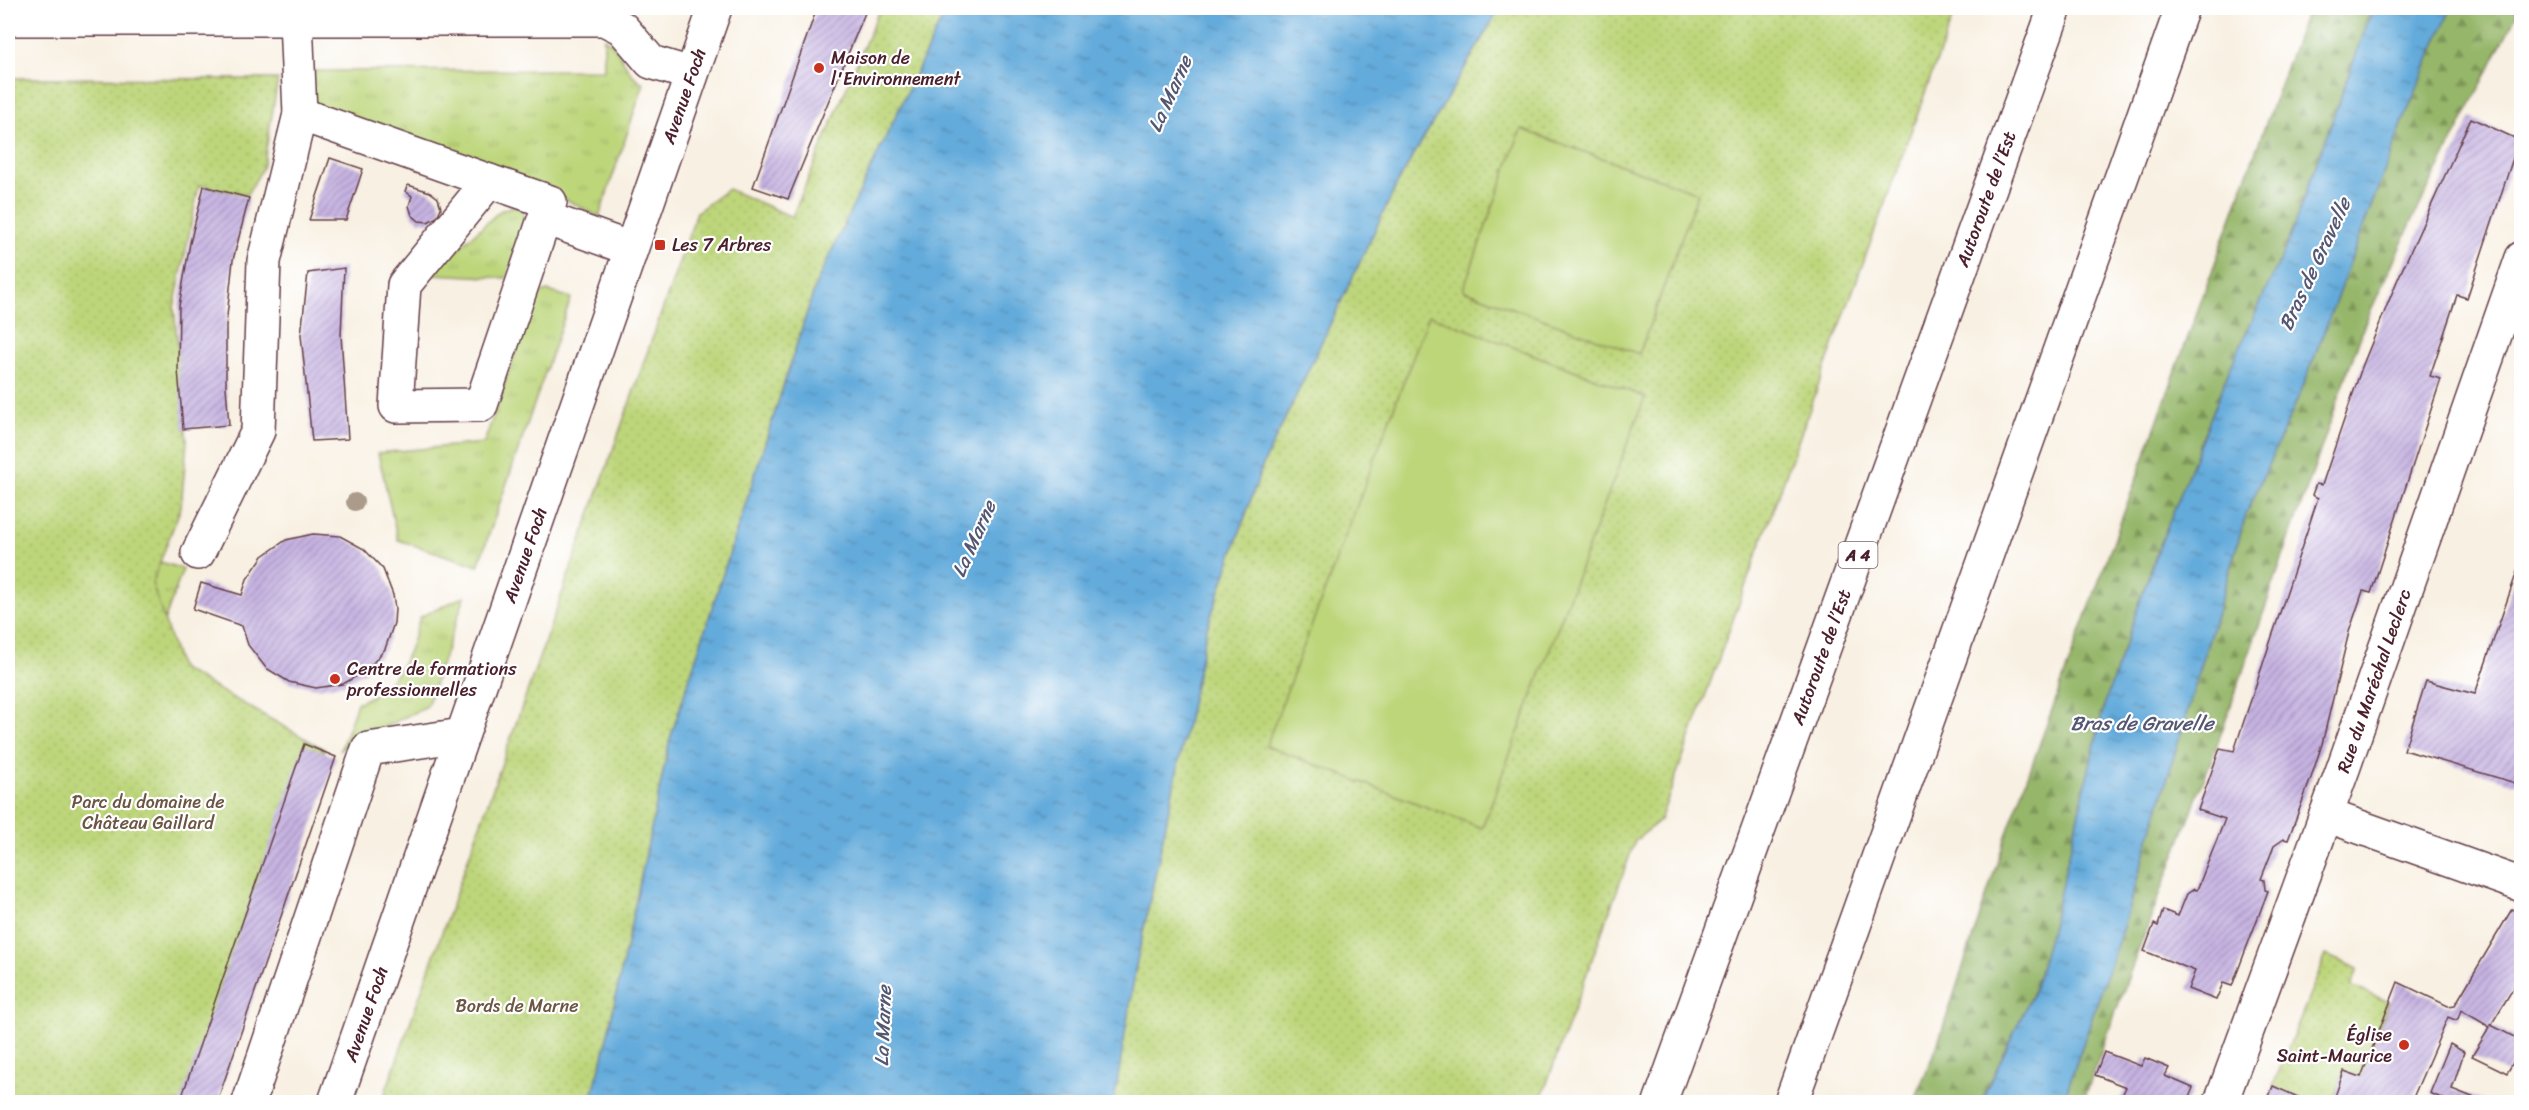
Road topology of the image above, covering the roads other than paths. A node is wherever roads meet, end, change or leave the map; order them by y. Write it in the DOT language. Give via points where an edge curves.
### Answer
graph roads {
  1 [pos="715,8"];
  2 [pos="2055,8"];
  3 [pos="2182,8"];
  4 [pos="8,19"];
  5 [pos="296,19"];
  6 [pos="691,74"];
  7 [pos="300,114"];
  8 [pos="489,181"];
  9 [pos="545,218"];
  10 [pos="631,249"];
  11 [pos="2522,258"];
  12 [pos="198,554"];
  13 [pos="462,735"];
  14 [pos="2326,815"];
  15 [pos="2522,885"];
  16 [pos="249,1102"];
  17 [pos="335,1102"];
  18 [pos="1660,1102"];
  19 [pos="1791,1102"];
  20 [pos="2221,1102"];
  1 -- 6 [label="main road, Avenue Foch"];
  2 -- 18 [label="main road, Autoroute de l’Est / A 4"];
  3 -- 19 [label="main road"];
  4 -- 5 [label="main road"];
  5 -- 6 [label="main road" via="604,19 622,28 651,62"];
  5 -- 7 [label="main road"];
  6 -- 10 [label="main road, Avenue Foch"];
  7 -- 8 [label="main road"];
  7 -- 12 [label="main road" via="264,261 258,431"];
  8 -- 9 [label="main road" via="550,202"];
  8 -- 9 [label="main road" via="404,285 396,406 481,405"];
  9 -- 10 [label="main road"];
  10 -- 13 [label="main road, Avenue Foch"];
  11 -- 14 [label="main road, Rue du Maréchal Leclerc"];
  13 -- 16 [label="main road" via="368,749"];
  13 -- 17 [label="main road, Avenue Foch"];
  14 -- 15 [label="main road"];
  14 -- 20 [label="main road, Rue du Maréchal Leclerc"];
}
